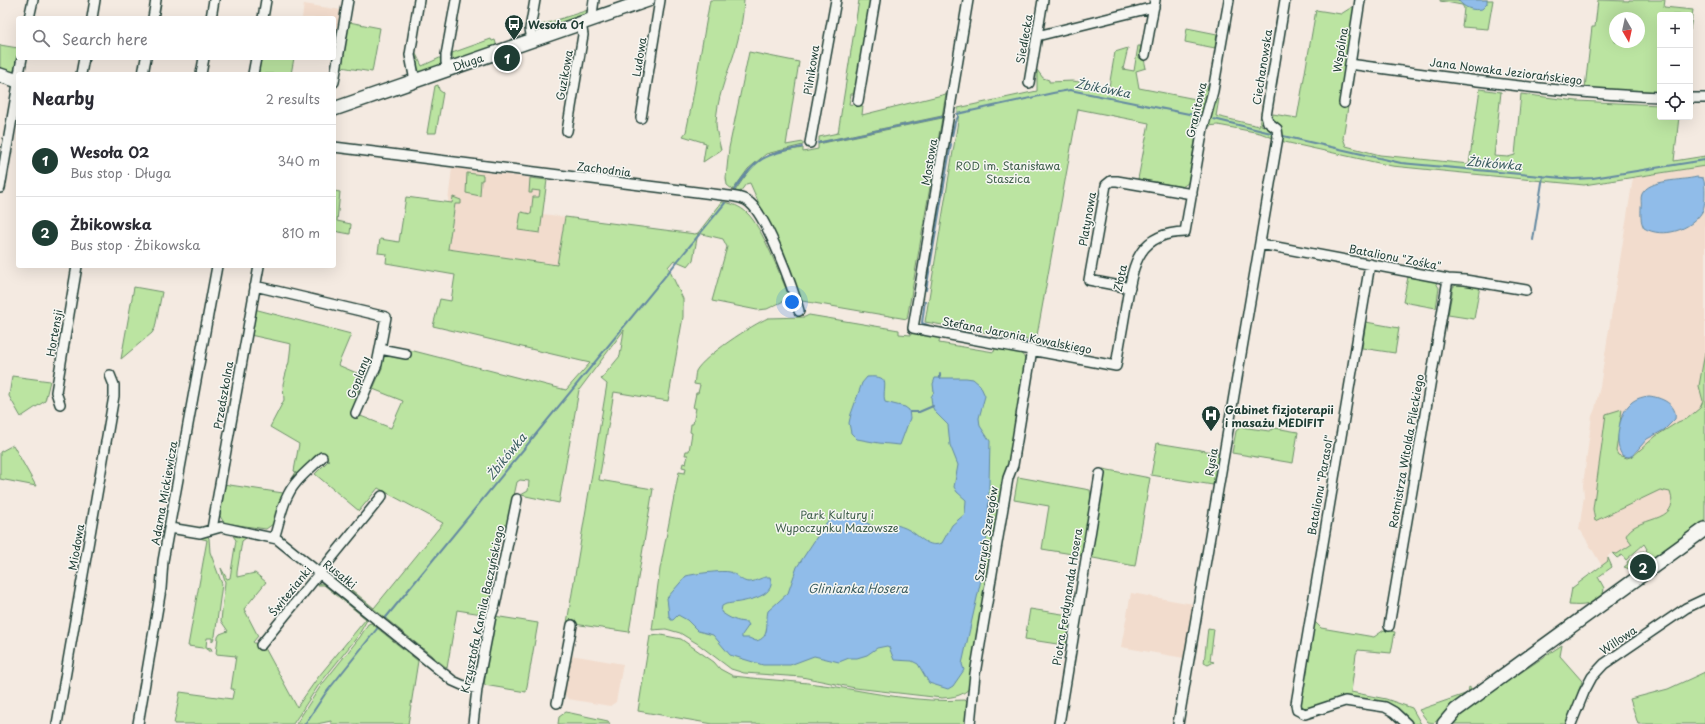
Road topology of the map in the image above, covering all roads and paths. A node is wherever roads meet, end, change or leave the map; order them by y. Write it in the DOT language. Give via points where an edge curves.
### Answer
graph roads {
  1 [pos="33,0"];
  2 [pos="95,0"];
  3 [pos="156,0"];
  4 [pos="214,0"];
  5 [pos="266,0"];
  6 [pos="348,0"];
  7 [pos="419,0"];
  8 [pos="456,0"];
  9 [pos="535,0"];
  10 [pos="594,0"];
  11 [pos="648,0"];
  12 [pos="660,0"];
  13 [pos="836,0"];
  14 [pos="875,0"];
  15 [pos="968,0"];
  16 [pos="1043,0"];
  17 [pos="1229,0"];
  18 [pos="1285,0"];
  19 [pos="1360,0"];
  20 [pos="1154,3"];
  21 [pos="29,16"];
  22 [pos="92,16"];
  23 [pos="153,16"];
  24 [pos="211,16"];
  25 [pos="263,16"];
  26 [pos="587,21"];
  27 [pos="1037,36"];
  28 [pos="532,40"];
  29 [pos="1145,55"];
  30 [pos="22,60"];
  31 [pos="84,60"];
  32 [pos="146,60"];
  33 [pos="204,60"];
  34 [pos="256,60"];
  35 [pos="1350,64"];
  36 [pos="448,69"];
  37 [pos="20,72"];
  38 [pos="81,72"];
  39 [pos="143,72"];
  40 [pos="201,72"];
  41 [pos="253,72"];
  42 [pos="336,72"];
  43 [pos="0,75"];
  44 [pos="16,79"];
  45 [pos="415,81"];
  46 [pos="1029,83"];
  47 [pos="16,96"];
  48 [pos="1657,97"];
  49 [pos="1693,98"];
  50 [pos="1705,98"];
  51 [pos="858,101"];
  52 [pos="1344,103"];
  53 [pos="336,108"];
  54 [pos="641,118"];
  55 [pos="567,131"];
  56 [pos="1278,133"];
  57 [pos="810,143"];
  58 [pos="336,147"];
  59 [pos="0,188"];
  60 [pos="1192,194"];
  61 [pos="1186,226"];
  62 [pos="1260,244"];
  63 [pos="1370,264"];
  64 [pos="77,268"];
  65 [pos="217,268"];
  66 [pos="259,268"];
  67 [pos="1448,279"];
  68 [pos="255,286"];
  69 [pos="1130,288"];
  70 [pos="1526,290"];
  71 [pos="799,312"];
  72 [pos="912,328"];
  73 [pos="381,345"];
  74 [pos="1032,350"];
  75 [pos="406,354"];
  76 [pos="1116,366"];
  77 [pos="110,374"];
  78 [pos="60,404"];
  79 [pos="356,413"];
  80 [pos="322,457"];
  81 [pos="1100,474"];
  82 [pos="382,496"];
  83 [pos="517,499"];
  84 [pos="170,528"];
  85 [pos="212,529"];
  86 [pos="1705,529"];
  87 [pos="274,538"];
  88 [pos="319,573"];
  89 [pos="1705,599"];
  90 [pos="572,625"];
  91 [pos="1388,626"];
  92 [pos="261,645"];
  93 [pos="477,689"];
  94 [pos="557,703"];
  95 [pos="57,724"];
  96 [pos="138,724"];
  97 [pos="473,724"];
  98 [pos="970,724"];
  99 [pos="1059,724"];
  100 [pos="1178,724"];
  101 [pos="1407,724"];
  102 [pos="1444,724"];
  103 [pos="1571,724"];
  1 -- 21 [label="street"];
  2 -- 22 [label="street"];
  3 -- 23 [label="street"];
  4 -- 24 [label="street"];
  5 -- 25 [label="street"];
  6 -- 42 [label="street"];
  7 -- 45 [label="street" via="410,55"];
  8 -- 36 [label="street" via="446,55"];
  9 -- 28 [label="street" via="530,31"];
  10 -- 26 [label="street, Guzikowa" via="592,14"];
  11 -- 26 [label="street, Długa"];
  12 -- 54 [label="street, Ludowa"];
  13 -- 57 [label="street, Pilnikowa"];
  14 -- 51 [label="street"];
  15 -- 72 [label="street, Mostowa"];
  16 -- 27 [label="street, Siedlecka"];
  17 -- 60 [label="street, Granitowa"];
  18 -- 56 [label="street, Ciechanowska" via="1266,116"];
  19 -- 35 [label="street, Wspólna"];
  20 -- 27 [label="street"];
  20 -- 29 [label="street"];
  26 -- 28 [label="street, Długa"];
  26 -- 55 [label="street, Guzikowa"];
  27 -- 46 [label="street, Siedlecka"];
  28 -- 36 [label="street, Długa"];
  30 -- 37 [label="street"];
  31 -- 38 [label="street"];
  32 -- 39 [label="street"];
  33 -- 40 [label="street"];
  34 -- 41 [label="street"];
  35 -- 48 [label="street, Jana Nowaka Jeziorańskiego" via="1548,89"];
  35 -- 52 [label="street, Wspólna"];
  36 -- 45 [label="street, Długa"];
  43 -- 44 [label="street"];
  45 -- 53 [label="street, Długa"];
  47 -- 59 [label="street"];
  49 -- 50 [label="street"];
  56 -- 62 [label="street, Rysia"];
  58 -- 71 [label="street, Zachodnia" via="737,197 749,201 764,222 794,292"];
  60 -- 61 [label="street, Granitowa"];
  60 -- 69 [label="street, Platynowa" via="1117,181 1111,181 1106,185 1089,280"];
  61 -- 69 [label="street, Złota" via="1185,232 1163,234 1144,248 1135,263"];
  62 -- 63 [label="street, Batalionu \"Zośka\""];
  62 -- 100 [label="street, Rysia"];
  63 -- 67 [label="street, Batalionu \"Zośka\""];
  63 -- 101 [label="street, Batalionu \"Parasol\"" via="1296,700 1297,710 1305,714 1345,700 1384,707"];
  64 -- 78 [label="street, Hortensji" via="56,392"];
  65 -- 84 [label="street, Adama Mickiewicza"];
  66 -- 68 [label="street, Przedszkolna"];
  67 -- 70 [label="street, Batalionu \"Zośka\""];
  67 -- 91 [label="street, Rotmistrza Witolda Pileckiego"];
  68 -- 73 [label="street" via="386,317"];
  68 -- 85 [label="street, Przedszkolna"];
  69 -- 76 [label="street, Złota"];
  72 -- 74 [label="street, Stefana Jaronia Kowalskiego"];
  73 -- 75 [label="street, Goplany"];
  73 -- 79 [label="street, Goplany" via="377,364"];
  74 -- 76 [label="street, Stefana Jaronia Kowalskiego"];
  74 -- 98 [label="street, Szarych Szeregów" via="975,674"];
  77 -- 95 [label="street, Miodowa" via="114,396"];
  80 -- 87 [label="street" via="290,491"];
  81 -- 99 [label="street, Piotra Ferdynanda Hosera"];
  82 -- 88 [label="street, Świtezianki"];
  83 -- 93 [label="street, Krzysztofa Kamila Baczyńskiego"];
  84 -- 85 [label="street, Rusałki" via="200,533"];
  84 -- 96 [label="street, Adama Mickiewicza"];
  85 -- 87 [label="street, Rusałki" via="221,528"];
  86 -- 102 [label="street" via="1456,710"];
  87 -- 88 [label="street, Rusałki"];
  88 -- 92 [label="street, Świtezianki"];
  88 -- 93 [label="street, Rusałki" via="453,680"];
  89 -- 103 [label="street, Willowa" via="1686,608 1604,664 1592,677"];
  90 -- 94 [label="street"];
  93 -- 97 [label="street, Krzysztofa Kamila Baczyńskiego"];
}
